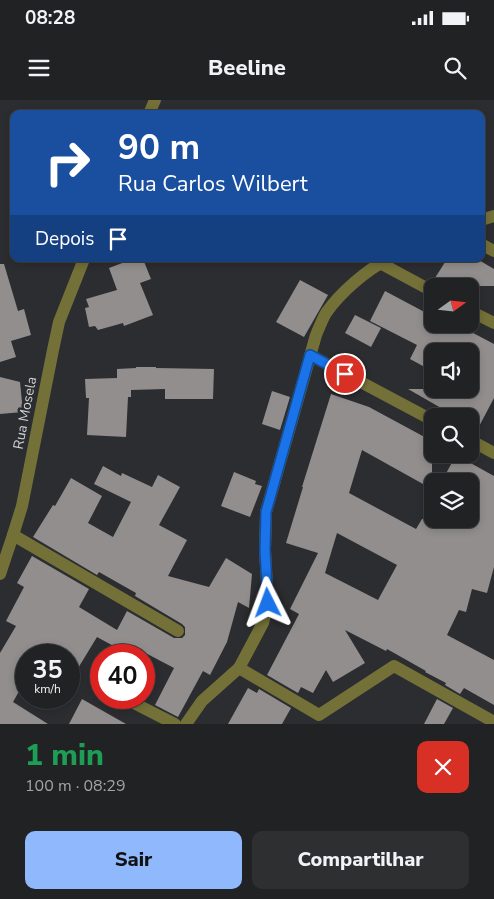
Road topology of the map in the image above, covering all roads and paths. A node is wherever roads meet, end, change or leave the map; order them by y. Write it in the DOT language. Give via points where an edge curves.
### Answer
graph roads {
  1 [pos="83,262"];
  2 [pos="384,262"];
  3 [pos="387,262"];
  4 [pos="424,286"];
  5 [pos="479,316"];
  6 [pos="494,324"];
  7 [pos="310,355"];
  8 [pos="424,416"];
  9 [pos="479,445"];
  10 [pos="494,453"];
  11 [pos="14,534"];
  12 [pos="0,574"];
  13 [pos="178,631"];
  14 [pos="239,668"];
  15 [pos="146,709"];
  16 [pos="494,722"];
  17 [pos="175,724"];
  18 [pos="186,724"];
  1 -- 11 [label="street, Rua Mosela" via="59,322"];
  2 -- 7 [label="street" via="342,295 326,314"];
  3 -- 4 [label="street"];
  5 -- 6 [label="street"];
  7 -- 8 [label="street"];
  7 -- 14 [label="street" via="266,512 268,603 263,623"];
  9 -- 10 [label="street"];
  11 -- 12 [label="street, Rua Mosela"];
  11 -- 13 [label="street"];
  14 -- 16 [label="street" via="319,714 394,666"];
  14 -- 18 [label="street" via="202,701"];
  15 -- 17 [label="street"];
}
